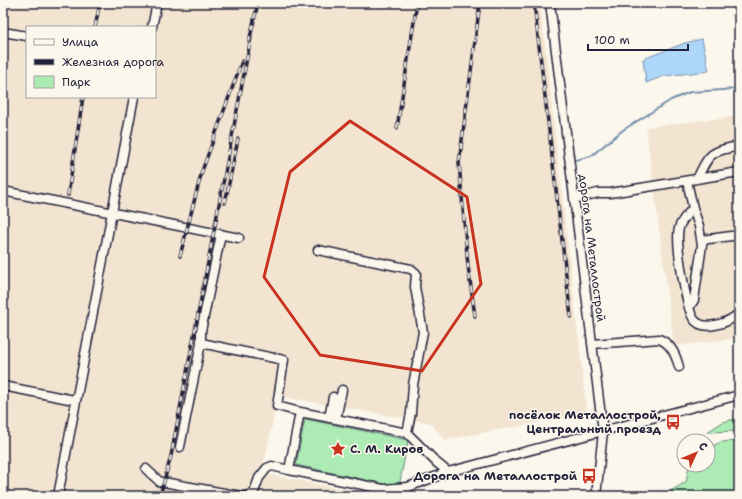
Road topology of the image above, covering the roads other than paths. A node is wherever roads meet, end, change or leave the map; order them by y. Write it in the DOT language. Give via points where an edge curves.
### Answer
graph roads {
  1 [pos="156,3"];
  2 [pos="550,3"];
  3 [pos="152,26"];
  4 [pos="3,32"];
  5 [pos="26,36"];
  6 [pos="134,98"];
  7 [pos="739,146"];
  8 [pos="739,172"];
  9 [pos="697,179"];
  10 [pos="687,181"];
  11 [pos="3,191"];
  12 [pos="574,199"];
  13 [pos="693,208"];
  14 [pos="112,213"];
  15 [pos="221,234"];
  16 [pos="739,235"];
  17 [pos="239,238"];
  18 [pos="739,239"];
  19 [pos="701,240"];
  20 [pos="318,250"];
  21 [pos="689,308"];
  22 [pos="739,313"];
  23 [pos="201,343"];
  24 [pos="592,344"];
  25 [pos="679,367"];
  26 [pos="3,386"];
  27 [pos="342,390"];
  28 [pos="739,395"];
  29 [pos="77,396"];
  30 [pos="333,397"];
  31 [pos="300,412"];
  32 [pos="332,418"];
  33 [pos="603,432"];
  34 [pos="407,433"];
  35 [pos="180,447"];
  36 [pos="146,469"];
  37 [pos="289,470"];
  38 [pos="448,472"];
  39 [pos="58,496"];
  40 [pos="241,496"];
  41 [pos="247,496"];
  42 [pos="596,496"];
  1 -- 3 [label="street"];
  2 -- 12 [label="street, дорога на Металлострой"];
  4 -- 5 [label="street"];
  6 -- 14 [label="street"];
  7 -- 9 [label="street" via="718,150 709,156"];
  8 -- 9 [label="street"];
  9 -- 10 [label="street"];
  10 -- 12 [label="street" via="598,193"];
  10 -- 13 [label="street"];
  11 -- 14 [label="street"];
  12 -- 24 [label="street, дорога на Металлострой"];
  13 -- 19 [label="street"];
  13 -- 21 [label="street" via="684,217 679,228 678,240 679,261"];
  14 -- 15 [label="street"];
  14 -- 29 [label="street"];
  15 -- 17 [label="street"];
  15 -- 23 [label="street" via="201,331"];
  16 -- 18 [label="street"];
  16 -- 19 [label="street"];
  19 -- 21 [label="street" via="694,300"];
  20 -- 34 [label="street" via="411,269 416,273 415,287 423,332"];
  21 -- 22 [label="street" via="693,319 707,326 722,324"];
  23 -- 31 [label="street" via="284,360 277,406"];
  23 -- 35 [label="street"];
  24 -- 25 [label="street" via="659,339 670,345"];
  24 -- 33 [label="street, дорога на Металлострой"];
  26 -- 29 [label="street" via="74,400"];
  27 -- 32 [label="street"];
  28 -- 33 [label="street"];
  29 -- 39 [label="street"];
  30 -- 32 [label="street"];
  31 -- 32 [label="street"];
  31 -- 37 [label="street"];
  32 -- 34 [label="street"];
  33 -- 38 [label="street"];
  33 -- 42 [label="street, дорога на Металлострой"];
  34 -- 38 [label="street"];
  36 -- 40 [label="street" via="160,482"];
  37 -- 38 [label="street" via="383,489 408,487"];
  37 -- 41 [label="street" via="272,466 267,468 259,478 254,492"];
}
